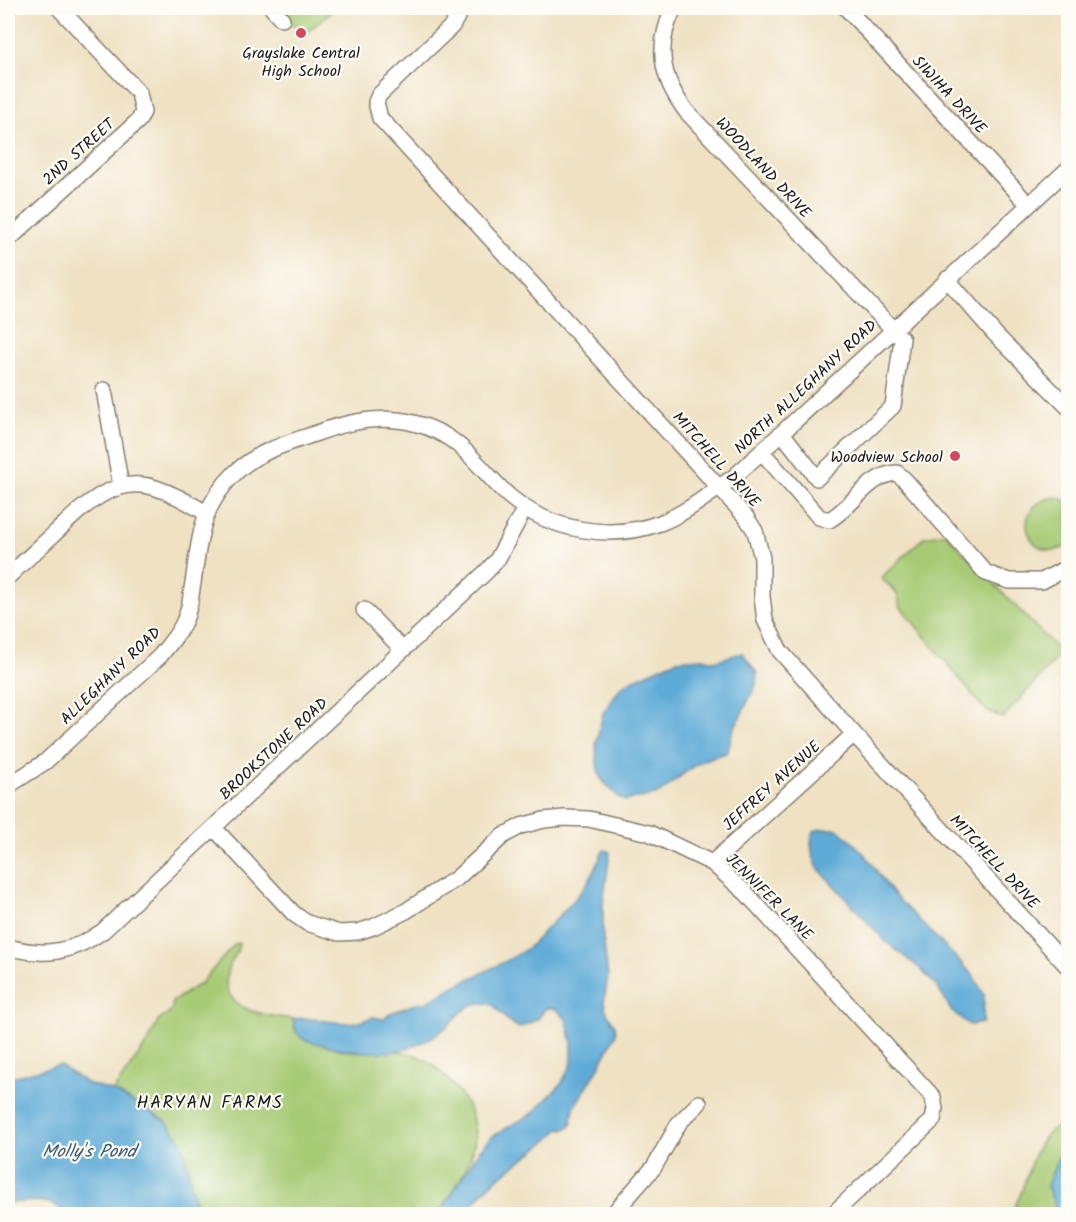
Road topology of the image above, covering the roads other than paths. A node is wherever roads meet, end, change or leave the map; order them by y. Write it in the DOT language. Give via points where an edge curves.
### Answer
graph roads {
  1 [pos="59,8"];
  2 [pos="462,8"];
  3 [pos="674,8"];
  4 [pos="846,8"];
  5 [pos="1068,169"];
  6 [pos="1029,205"];
  7 [pos="8,240"];
  8 [pos="947,279"];
  9 [pos="892,329"];
  10 [pos="104,390"];
  11 [pos="1068,407"];
  12 [pos="782,434"];
  13 [pos="762,452"];
  14 [pos="121,486"];
  15 [pos="719,487"];
  16 [pos="525,508"];
  17 [pos="206,513"];
  18 [pos="1068,567"];
  19 [pos="11,568"];
  20 [pos="364,610"];
  21 [pos="403,650"];
  22 [pos="854,734"];
  23 [pos="8,786"];
  24 [pos="214,828"];
  25 [pos="712,863"];
  26 [pos="8,947"];
  27 [pos="1068,967"];
  28 [pos="699,1103"];
  29 [pos="613,1215"];
  30 [pos="833,1215"];
  1 -- 7 [label="street, 2ND STREET" via="139,93 143,112 139,120"];
  2 -- 15 [label="street, MITCHELL DRIVE" via="452,26 379,95 376,110 380,118"];
  3 -- 9 [label="street, WOODLAND DRIVE" via="666,22 662,48 664,73 675,97"];
  4 -- 6 [label="street, SIWIHA DRIVE"];
  5 -- 6 [label="street, NORTH ALLEGHANY ROAD"];
  6 -- 8 [label="street, NORTH ALLEGHANY ROAD"];
  8 -- 9 [label="street, NORTH ALLEGHANY ROAD"];
  8 -- 11 [label="street"];
  9 -- 12 [label="street, NORTH ALLEGHANY ROAD"];
  9 -- 12 [label="street" via="902,339 893,406 817,478"];
  10 -- 14 [label="street"];
  12 -- 13 [label="street, NORTH ALLEGHANY ROAD"];
  13 -- 15 [label="street, NORTH ALLEGHANY ROAD"];
  13 -- 18 [label="street" via="819,517 829,520 887,473 897,473 986,573 1009,581 1042,581"];
  14 -- 17 [label="street" via="154,487"];
  14 -- 19 [label="street" via="88,502"];
  15 -- 16 [label="street, NORTH ALLEGHANY ROAD" via="661,523 624,531 601,532 562,525"];
  15 -- 22 [label="street, MITCHELL DRIVE" via="755,531 762,558 765,620 772,638"];
  16 -- 17 [label="street, ALLEGHANY ROAD" via="445,436 399,419 374,418 333,427 261,455 237,472"];
  16 -- 21 [label="street, BROOKSTONE ROAD" via="487,572"];
  17 -- 23 [label="street, ALLEGHANY ROAD" via="181,629 159,656 45,762"];
  20 -- 21 [label="street"];
  21 -- 24 [label="street, BROOKSTONE ROAD"];
  22 -- 25 [label="street, JEFFREY AVENUE"];
  22 -- 27 [label="street, MITCHELL DRIVE"];
  24 -- 25 [label="street, JENNIFER LANE" via="294,914 307,923 339,933 374,927 406,911 457,878 503,836 544,820 589,819 649,832"];
  24 -- 26 [label="street, BROOKSTONE ROAD" via="86,943 45,953"];
  25 -- 30 [label="street, JENNIFER LANE" via="746,893 933,1097 933,1119"];
  28 -- 29 [label="street" via="679,1123 654,1167"];
}
